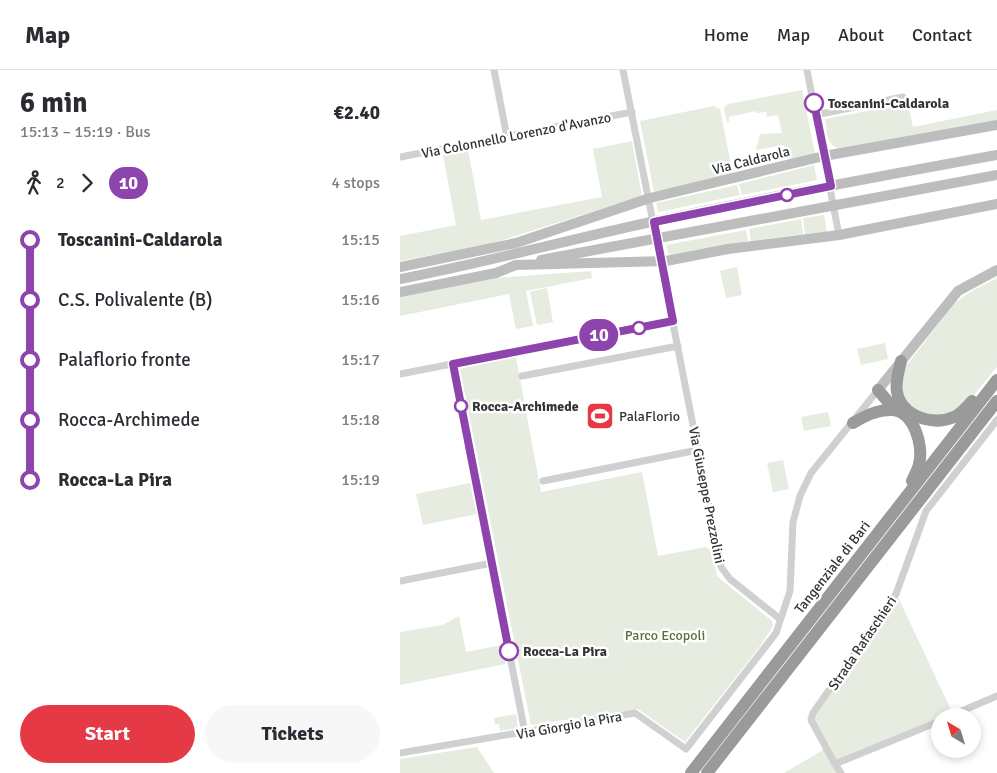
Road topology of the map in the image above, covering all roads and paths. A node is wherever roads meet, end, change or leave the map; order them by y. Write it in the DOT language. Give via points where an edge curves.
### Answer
graph roads {
  1 [pos="494,70"];
  2 [pos="623,70"];
  3 [pos="807,70"];
  4 [pos="903,97"];
  5 [pos="632,112"];
  6 [pos="816,115"];
  7 [pos="997,125"];
  8 [pos="507,137"];
  9 [pos="997,155"];
  10 [pos="824,156"];
  11 [pos="400,157"];
  12 [pos="997,175"];
  13 [pos="831,186"];
  14 [pos="650,198"];
  15 [pos="997,204"];
  16 [pos="834,205"];
  17 [pos="654,222"];
  18 [pos="840,234"];
  19 [pos="657,238"];
  20 [pos="516,244"];
  21 [pos="547,246"];
  22 [pos="661,261"];
  23 [pos="516,265"];
  24 [pos="400,267"];
  25 [pos="461,267"];
  26 [pos="997,270"];
  27 [pos="400,279"];
  28 [pos="400,292"];
  29 [pos="673,321"];
  30 [pos="678,346"];
  31 [pos="901,361"];
  32 [pos="453,364"];
  33 [pos="997,373"];
  34 [pos="400,374"];
  35 [pos="522,376"];
  36 [pos="997,380"];
  37 [pos="878,390"];
  38 [pos="997,401"];
  39 [pos="897,405"];
  40 [pos="997,420"];
  41 [pos="853,423"];
  42 [pos="698,450"];
  43 [pos="543,481"];
  44 [pos="904,499"];
  45 [pos="492,563"];
  46 [pos="400,581"];
  47 [pos="780,619"];
  48 [pos="997,696"];
  49 [pos="969,708"];
  50 [pos="931,724"];
  51 [pos="525,732"];
  52 [pos="400,752"];
  53 [pos="835,764"];
  54 [pos="691,773"];
  55 [pos="707,773"];
  56 [pos="841,773"];
  1 -- 8 [label="street"];
  2 -- 5 [label="street, Via Giuseppe Prezzolini"];
  3 -- 6 [label="street"];
  4 -- 6 [label="street"];
  5 -- 8 [label="street, Via Colonnello Lorenzo d'Avanzo"];
  5 -- 14 [label="street, Via Giuseppe Prezzolini"];
  6 -- 10 [label="street"];
  7 -- 10 [label="street, Via Caldarola"];
  8 -- 11 [label="street, Via Colonnello Lorenzo d'Avanzo"];
  9 -- 13 [label="street, Via Caldarola"];
  10 -- 13 [label="street"];
  10 -- 14 [label="street, Via Caldarola"];
  12 -- 16 [label="street, Via Caldarola"];
  13 -- 16 [label="street"];
  13 -- 17 [label="street, Via Caldarola"];
  14 -- 17 [label="street, Via Giuseppe Prezzolini"];
  14 -- 20 [label="street, Via Caldarola"];
  15 -- 18 [label="street, Via Caldarola"];
  16 -- 18 [label="street"];
  16 -- 19 [label="street, Via Caldarola"];
  17 -- 19 [label="street, Via Giuseppe Prezzolini"];
  17 -- 21 [label="street, Via Caldarola"];
  18 -- 22 [label="street, Via Caldarola"];
  19 -- 22 [label="street, Via Giuseppe Prezzolini"];
  19 -- 23 [label="street, Via Caldarola"];
  20 -- 21 [label="street, Via Caldarola"];
  20 -- 24 [label="street, Via Caldarola"];
  21 -- 25 [label="street, Via Caldarola"];
  22 -- 23 [label="street, Via Caldarola"];
  22 -- 29 [label="street, Via Giuseppe Prezzolini"];
  23 -- 25 [label="street, Via Caldarola"];
  23 -- 28 [label="street, Via Caldarola" via="496,273"];
  25 -- 27 [label="street, Via Caldarola"];
  26 -- 31 [label="street" via="958,291"];
  29 -- 30 [label="street, Via Giuseppe Prezzolini"];
  29 -- 32 [label="street"];
  30 -- 35 [label="street"];
  30 -- 42 [label="street, Via Giuseppe Prezzolini"];
  31 -- 37 [label="street"];
  31 -- 39 [label="highway"];
  32 -- 34 [label="street"];
  32 -- 45 [label="street"];
  33 -- 39 [label="highway" via="965,410 946,420 925,419"];
  36 -- 44 [label="highway, Tangenziale di Bari"];
  37 -- 39 [label="highway" via="889,392"];
  37 -- 41 [label="street"];
  38 -- 55 [label="highway, Tangenziale di Bari"];
  39 -- 41 [label="highway"];
  39 -- 44 [label="highway" via="911,423 921,449 920,463"];
  40 -- 53 [label="street, Strada Rafaschieri" via="926,511 896,594 812,713 811,720"];
  41 -- 47 [label="street" via="812,473 800,496 793,522 790,591"];
  42 -- 43 [label="street"];
  42 -- 47 [label="street, Via Giuseppe Prezzolini" via="722,570"];
  44 -- 54 [label="highway, Tangenziale di Bari"];
  45 -- 46 [label="street"];
  45 -- 51 [label="street"];
  47 -- 51 [label="street, Via Giorgio la Pira" via="776,633 686,749 635,713"];
  48 -- 49 [label="street"];
  50 -- 53 [label="street"];
  51 -- 52 [label="street, Via Giorgio la Pira"];
  53 -- 56 [label="street, Strada Rafaschieri"];
}
